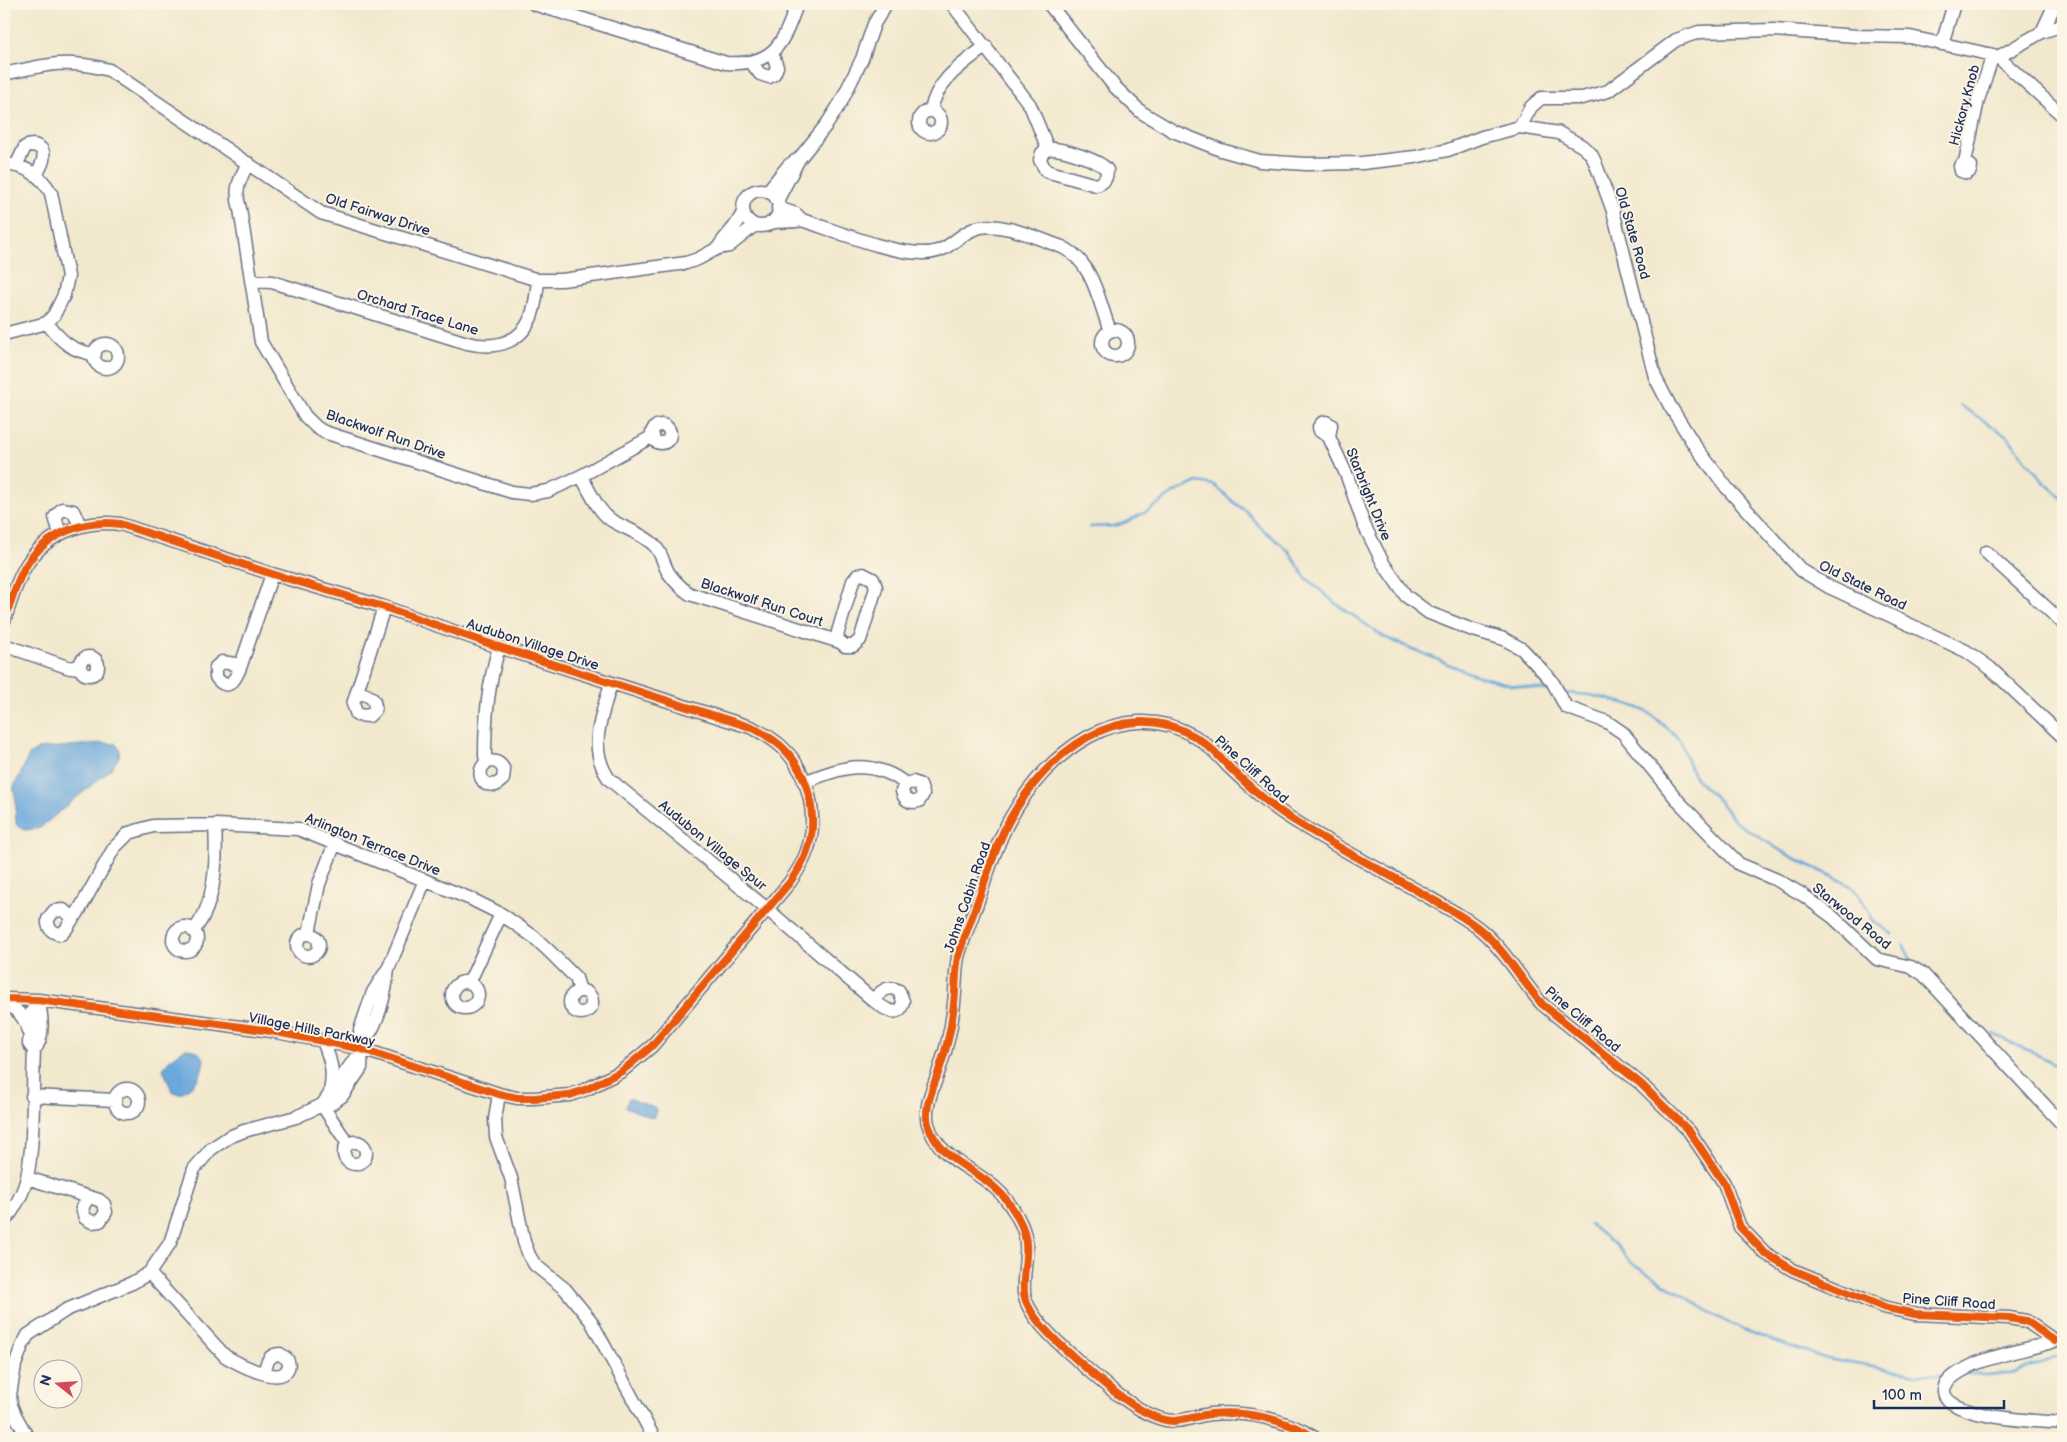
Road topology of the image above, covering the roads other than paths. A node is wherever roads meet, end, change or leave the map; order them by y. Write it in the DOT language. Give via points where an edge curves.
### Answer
graph roads {
  1 [pos="534,4"];
  2 [pos="797,4"];
  3 [pos="874,4"];
  4 [pos="886,4"];
  5 [pos="952,4"];
  6 [pos="1050,4"];
  7 [pos="1954,4"];
  8 [pos="2055,4"];
  9 [pos="874,24"];
  10 [pos="2063,25"];
  11 [pos="2042,32"];
  12 [pos="1942,44"];
  13 [pos="986,46"];
  14 [pos="772,54"];
  15 [pos="1996,56"];
  16 [pos="751,62"];
  17 [pos="4,74"];
  18 [pos="931,111"];
  19 [pos="2063,116"];
  20 [pos="1520,127"];
  21 [pos="1048,148"];
  22 [pos="799,159"];
  23 [pos="1965,162"];
  24 [pos="248,163"];
  25 [pos="10,165"];
  26 [pos="36,175"];
  27 [pos="767,192"];
  28 [pos="778,204"];
  29 [pos="743,212"];
  30 [pos="802,220"];
  31 [pos="770,223"];
  32 [pos="755,225"];
  33 [pos="718,248"];
  34 [pos="538,280"];
  35 [pos="251,281"];
  36 [pos="47,323"];
  37 [pos="1110,331"];
  38 [pos="4,334"];
  39 [pos="94,354"];
  40 [pos="1329,433"];
  41 [pos="653,436"];
  42 [pos="581,476"];
  43 [pos="80,525"];
  44 [pos="60,534"];
  45 [pos="1986,552"];
  46 [pos="272,574"];
  47 [pos="384,607"];
  48 [pos="4,621"];
  49 [pos="2063,623"];
  50 [pos="840,642"];
  51 [pos="4,644"];
  52 [pos="499,647"];
  53 [pos="80,666"];
  54 [pos="239,671"];
  55 [pos="611,683"];
  56 [pos="355,698"];
  57 [pos="1566,707"];
  58 [pos="2063,737"];
  59 [pos="487,762"];
  60 [pos="804,782"];
  61 [pos="1033,783"];
  62 [pos="905,784"];
  63 [pos="215,826"];
  64 [pos="334,843"];
  65 [pos="425,880"];
  66 [pos="767,909"];
  67 [pos="501,914"];
  68 [pos="73,917"];
  69 [pos="193,931"];
  70 [pos="309,933"];
  71 [pos="469,983"];
  72 [pos="580,991"];
  73 [pos="4,1000"];
  74 [pos="38,1000"];
  75 [pos="873,1000"];
  76 [pos="674,1019"];
  77 [pos="323,1041"];
  78 [pos="32,1044"];
  79 [pos="362,1046"];
  80 [pos="330,1092"];
  81 [pos="499,1094"];
  82 [pos="32,1096"];
  83 [pos="115,1100"];
  84 [pos="322,1105"];
  85 [pos="2063,1125"];
  86 [pos="348,1144"];
  87 [pos="27,1178"];
  88 [pos="91,1199"];
  89 [pos="4,1222"];
  90 [pos="148,1274"];
  91 [pos="2059,1339"];
  92 [pos="264,1373"];
  93 [pos="7,1396"];
  94 [pos="2063,1423"];
  95 [pos="28,1438"];
  96 [pos="654,1438"];
  97 [pos="1315,1438"];
  1 -- 16 [label="street" via="726,63"];
  2 -- 14 [label="street" via="781,43"];
  3 -- 9 [label="street"];
  4 -- 9 [label="street"];
  5 -- 13 [label="street"];
  6 -- 20 [label="street, Old State Road" via="1114,86 1140,112 1172,131 1260,161 1362,163 1415,157"];
  7 -- 12 [label="street"];
  8 -- 11 [label="street"];
  9 -- 22 [label="street" via="862,59 841,102"];
  10 -- 11 [label="street"];
  11 -- 15 [label="street"];
  12 -- 15 [label="street"];
  12 -- 20 [label="street" via="1910,37 1774,30 1699,32 1676,40 1608,91 1582,98 1541,98 1531,107"];
  13 -- 18 [label="street" via="950,74 938,89"];
  13 -- 21 [label="street" via="1030,105"];
  14 -- 16 [label="street"];
  14 -- 16 [label="street" via="777,68 769,77 760,74"];
  15 -- 19 [label="street"];
  15 -- 23 [label="street, Hickory Knob" via="1978,100"];
  17 -- 24 [label="street, Old Fairway Drive" via="72,62 109,70"];
  20 -- 58 [label="street, Old State Road" via="1558,133 1571,138 1591,154 1613,211 1655,377 1695,446 1733,495 1801,570 1829,588 1966,651 1990,668"];
  21 -- 21 [label="street" via="1040,160 1046,170 1096,185 1106,178 1107,170 1101,163"];
  22 -- 27 [label="street" via="788,166"];
  22 -- 28 [label="street"];
  24 -- 34 [label="street, Old Fairway Drive" via="321,212"];
  24 -- 35 [label="street, Blackwolf Run Drive" via="236,196"];
  25 -- 26 [label="street"];
  25 -- 26 [label="street" via="25,147 37,145 44,157"];
  26 -- 36 [label="street" via="47,185 54,200 68,276 60,306"];
  27 -- 28 [label="street"];
  27 -- 29 [label="street" via="761,190 749,194"];
  28 -- 30 [label="street"];
  28 -- 31 [label="street" via="777,215"];
  29 -- 32 [label="street"];
  29 -- 33 [label="street, Old Fairway Drive" via="733,231"];
  30 -- 31 [label="street"];
  30 -- 37 [label="street" via="910,252 938,252 974,229 986,226 1000,226 1062,247 1086,268"];
  31 -- 32 [label="street"];
  32 -- 33 [label="street, Old Fairway Drive" via="729,246"];
  33 -- 34 [label="street, Old Fairway Drive" via="686,263 562,280"];
  34 -- 35 [label="street, Orchard Trace Lane" via="534,310 526,328 512,339 485,347 272,282"];
  35 -- 42 [label="street, Blackwolf Run Drive" via="261,342 305,416 324,432 512,492 540,493"];
  36 -- 38 [label="street"];
  36 -- 39 [label="street" via="69,346"];
  40 -- 57 [label="street, Starbright Drive" via="1367,532 1406,596 1429,613 1504,639 1522,649 1552,681"];
  41 -- 42 [label="street, Blackwolf Run Drive"];
  42 -- 50 [label="street, Blackwolf Run Court" via="605,515 650,541 660,552 668,572 682,589"];
  43 -- 44 [label="street, Audubon Village Drive"];
  43 -- 44 [label="street" via="73,511 62,509 55,517"];
  43 -- 46 [label="street, Audubon Village Drive" via="94,522 120,524"];
  44 -- 48 [label="street, Audubon Village Drive" via="28,563"];
  45 -- 49 [label="street"];
  46 -- 47 [label="street, Audubon Village Drive"];
  46 -- 54 [label="street"];
  47 -- 52 [label="street, Audubon Village Drive"];
  47 -- 56 [label="street"];
  50 -- 50 [label="street, Blackwolf Run Court" via="849,647 860,640 876,587 870,576 858,575 853,581 838,632"];
  51 -- 53 [label="street" via="70,668"];
  52 -- 55 [label="street, Audubon Village Drive"];
  52 -- 59 [label="street" via="486,706 484,756"];
  55 -- 60 [label="street, Audubon Village Drive" via="758,731 785,750"];
  55 -- 66 [label="street, Audubon Village Spur" via="597,741 604,771 617,786"];
  57 -- 85 [label="street, Starwood Road" via="1607,722 1623,732 1678,802 1739,864 1803,895 1834,918 1877,959 1911,967 1923,974"];
  60 -- 62 [label="street" via="840,768 862,766 896,776"];
  60 -- 66 [label="street, Audubon Village Drive" via="812,817 808,849 794,876"];
  61 -- 91 [label="street, Pine Cliff Road" via="1055,760 1104,729 1145,721 1185,731 1215,752 1274,809 1466,919 1485,934 1542,1004 1641,1084 1689,1131 1724,1183 1740,1226 1765,1254 1794,1270 1883,1307 1915,1314 2026,1321"];
  61 -- 97 [label="street, Johns Cabin Road" via="998,843 958,959 948,1041 929,1103 927,1121 945,1154 995,1187 1014,1210 1027,1238 1024,1295 1030,1311 1082,1365 1152,1417 1174,1421 1208,1414 1241,1413 1279,1422"];
  63 -- 64 [label="street, Arlington Terrace Drive" via="298,829"];
  63 -- 68 [label="street, Arlington Terrace Drive" via="153,826 129,833 114,848"];
  63 -- 69 [label="street" via="217,857 212,885 205,912"];
  64 -- 65 [label="street, Arlington Terrace Drive"];
  64 -- 70 [label="street" via="319,884"];
  65 -- 67 [label="street, Arlington Terrace Drive"];
  65 -- 79 [label="street" via="389,967 373,992 360,1030"];
  66 -- 75 [label="street, Audubon Village Spur"];
  66 -- 76 [label="street, Audubon Village Drive"];
  67 -- 71 [label="street"];
  67 -- 72 [label="street, Arlington Terrace Drive" via="549,951 576,978"];
  73 -- 74 [label="street, Village Hills Parkway"];
  73 -- 78 [label="street" via="26,1021"];
  74 -- 77 [label="street, Village Hills Parkway"];
  74 -- 78 [label="street" via="31,1013"];
  76 -- 81 [label="street, Village Hills Parkway" via="636,1060 587,1089 570,1095 534,1098"];
  77 -- 79 [label="street, Village Hills Parkway"];
  77 -- 80 [label="street" via="333,1073"];
  78 -- 82 [label="street"];
  79 -- 80 [label="street"];
  79 -- 81 [label="street, Village Hills Parkway"];
  79 -- 84 [label="street" via="362,1064 357,1077 332,1104"];
  80 -- 84 [label="street"];
  81 -- 96 [label="street" via="496,1137 511,1178 529,1255 535,1265 565,1289 591,1321"];
  82 -- 83 [label="street"];
  82 -- 87 [label="street"];
  84 -- 86 [label="street"];
  84 -- 90 [label="street" via="296,1117 244,1131 211,1149 194,1169 170,1243"];
  87 -- 88 [label="street"];
  87 -- 89 [label="street"];
  90 -- 92 [label="street" via="220,1351 239,1364"];
  90 -- 93 [label="street" via="66,1310 37,1327 22,1346"];
  91 -- 94 [label="street" via="1977,1363 1956,1375 1944,1387 1944,1393 1949,1402 1974,1412 2000,1418"];
  92 -- 92 [label="street" via="268,1358 275,1354 287,1358 289,1367 285,1374"];
  93 -- 95 [label="street"];
}
